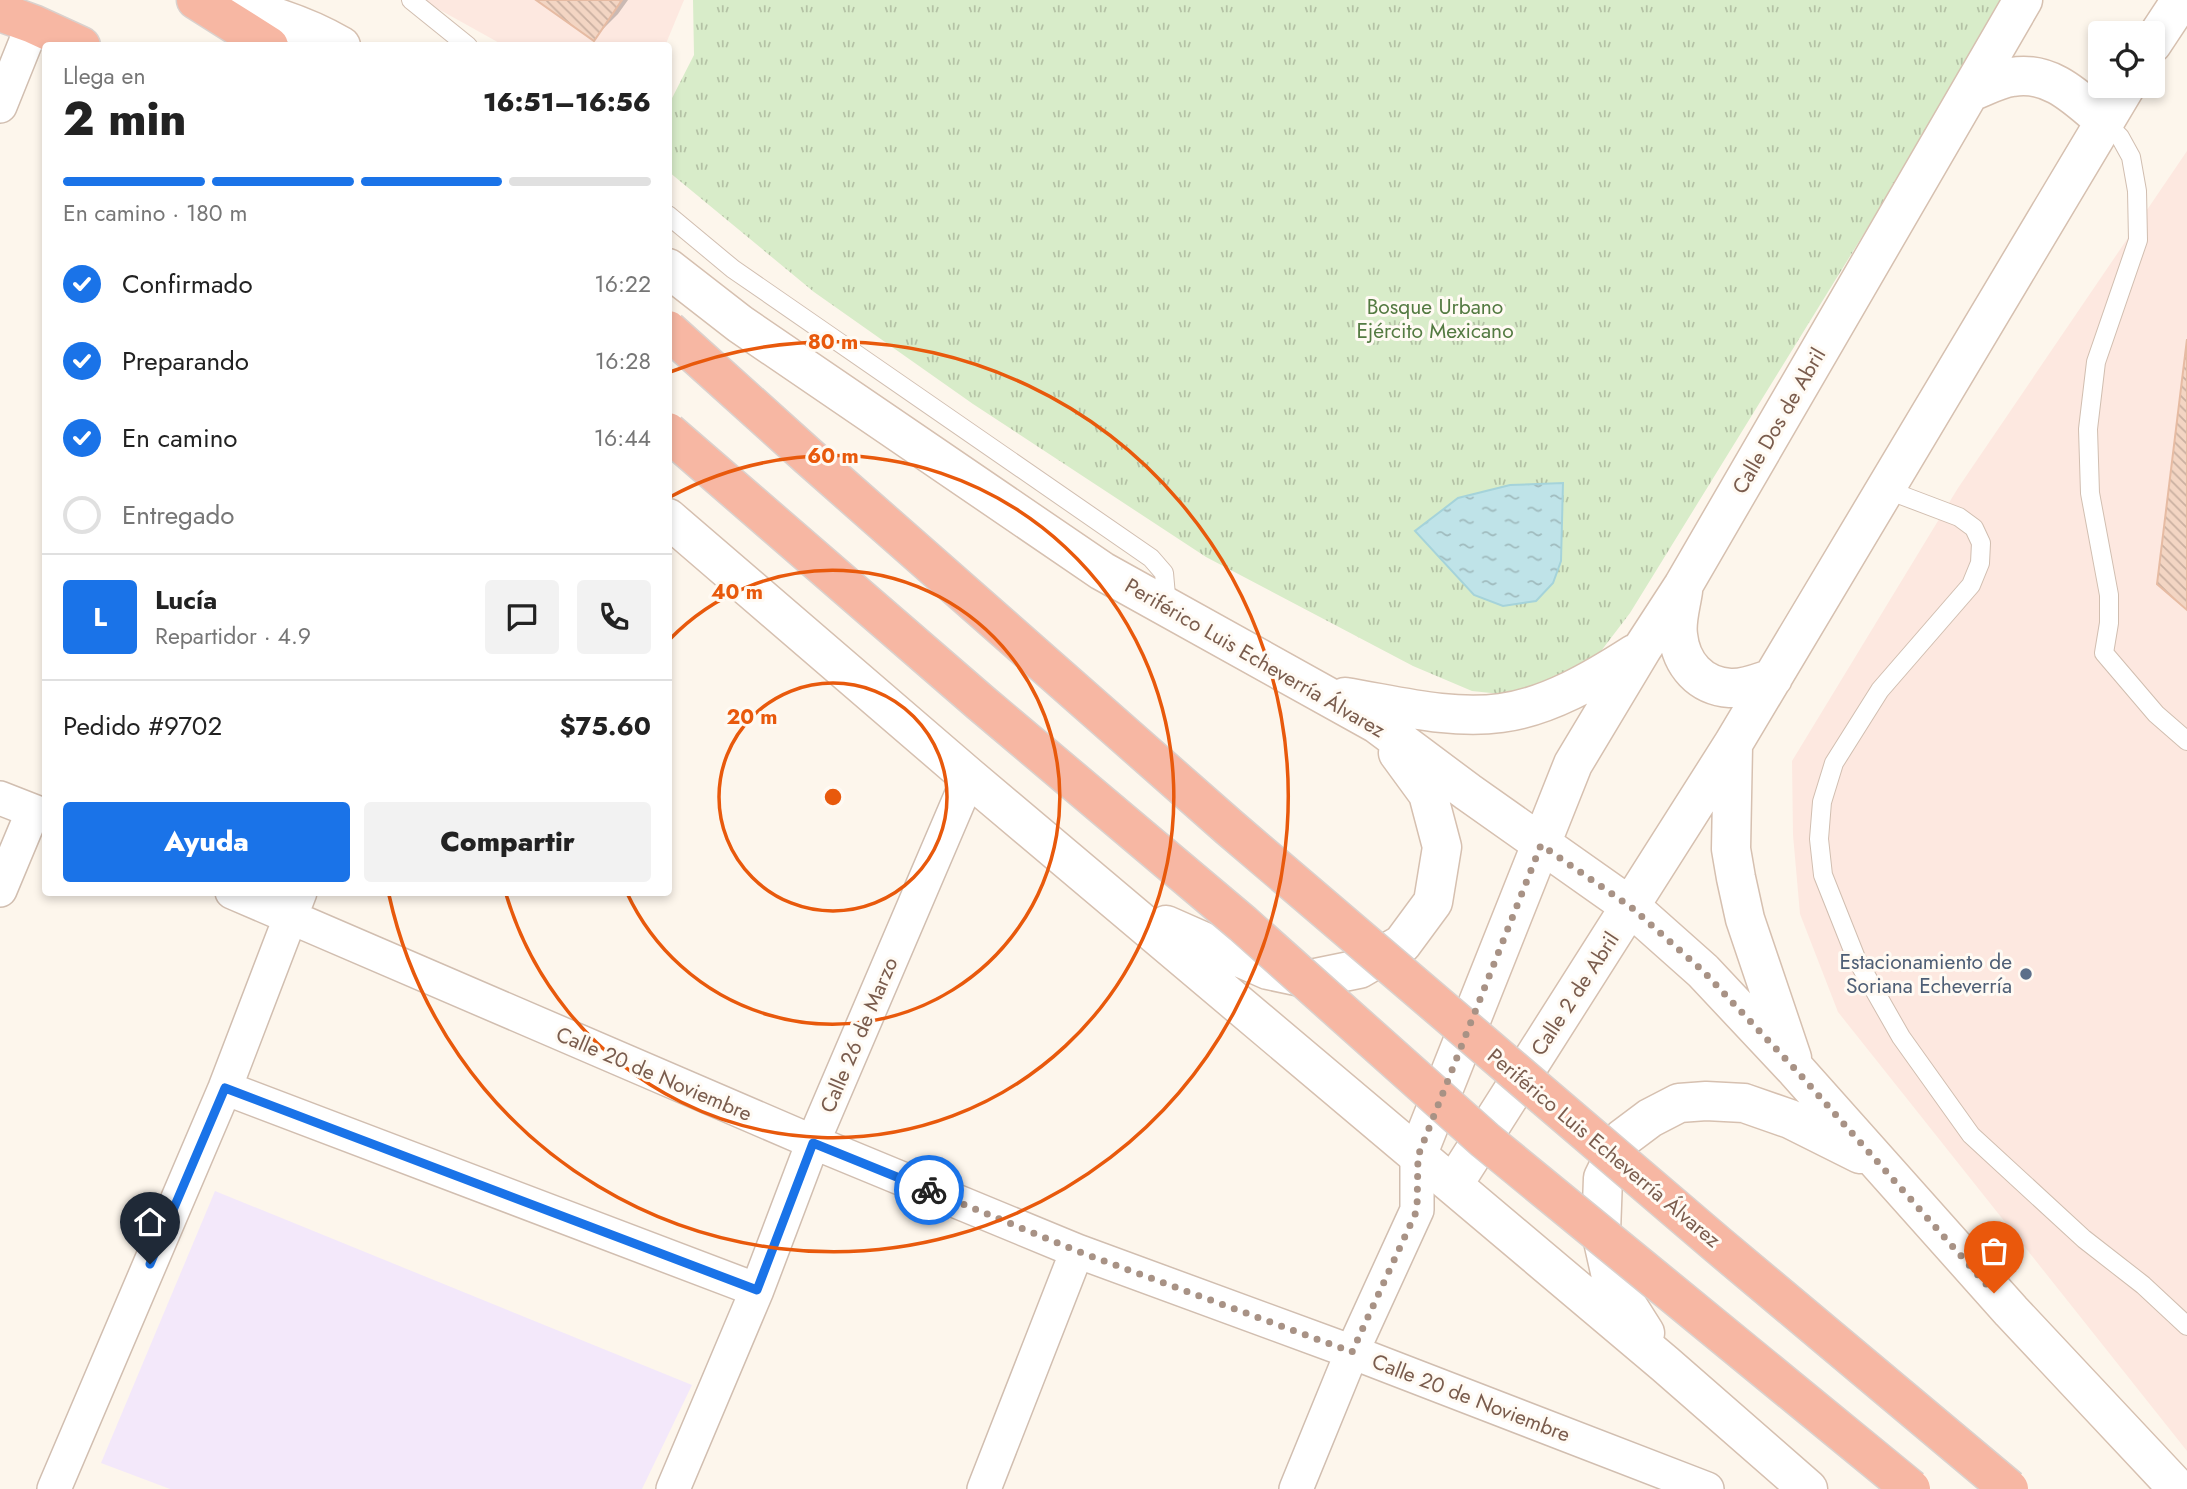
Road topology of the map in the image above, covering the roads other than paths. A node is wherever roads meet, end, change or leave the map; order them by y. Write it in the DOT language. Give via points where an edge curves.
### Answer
graph roads {
  1 [pos="196,0"];
  2 [pos="211,0"];
  3 [pos="411,0"];
  4 [pos="2048,0"];
  5 [pos="2181,0"];
  6 [pos="2017,9"];
  7 [pos="2165,24"];
  8 [pos="263,42"];
  9 [pos="334,42"];
  10 [pos="463,42"];
  11 [pos="42,43"];
  12 [pos="1970,92"];
  13 [pos="2118,98"];
  14 [pos="0,106"];
  15 [pos="2104,121"];
  16 [pos="672,218"];
  17 [pos="672,271"];
  18 [pos="672,334"];
  19 [pos="672,435"];
  20 [pos="1885,489"];
  21 [pos="672,521"];
  22 [pos="1683,586"];
  23 [pos="1167,607"];
  24 [pos="1642,649"];
  25 [pos="1773,678"];
  26 [pos="1324,694"];
  27 [pos="1377,724"];
  28 [pos="2187,741"];
  29 [pos="1733,744"];
  30 [pos="969,777"];
  31 [pos="0,798"];
  32 [pos="39,813"];
  33 [pos="1541,845"];
  34 [pos="0,890"];
  35 [pos="253,896"];
  36 [pos="295,904"];
  37 [pos="1125,906"];
  38 [pos="1631,907"];
  39 [pos="1796,1070"];
  40 [pos="225,1088"];
  41 [pos="813,1143"];
  42 [pos="1418,1156"];
  43 [pos="1879,1163"];
  44 [pos="1453,1185"];
  45 [pos="1417,1210"];
  46 [pos="1077,1251"];
  47 [pos="757,1290"];
  48 [pos="2187,1325"];
  49 [pos="1352,1352"];
  50 [pos="1665,1364"];
  51 [pos="54,1489"];
  52 [pos="673,1489"];
  53 [pos="984,1489"];
  54 [pos="1296,1489"];
  55 [pos="1707,1489"];
  56 [pos="1808,1489"];
  57 [pos="1910,1489"];
  58 [pos="2009,1489"];
  59 [pos="2178,1489"];
  1 -- 8 [label="highway"];
  2 -- 9 [label="street" via="271,14"];
  3 -- 10 [label="lane"];
  4 -- 6 [label="street"];
  5 -- 7 [label="street"];
  6 -- 12 [label="street, Calle Dos de Abril"];
  11 -- 14 [label="street"];
  12 -- 15 [label="street" via="2029,75 2047,79"];
  12 -- 22 [label="street, Calle Dos de Abril"];
  13 -- 15 [label="street"];
  15 -- 20 [label="street"];
  15 -- 28 [label="lane" via="2131,157 2138,240 2096,362 2088,429 2090,493 2109,595 2104,653"];
  16 -- 23 [label="lane" via="733,269 1151,558 1164,573"];
  17 -- 23 [label="street, Periférico Luis Echeverría Álvarez" via="740,324 1102,571"];
  18 -- 58 [label="highway, Periférico Luis Echeverría Álvarez, bridge" via="1230,828"];
  19 -- 57 [label="highway, bridge" via="1243,924 1485,1140"];
  20 -- 25 [label="street"];
  20 -- 48 [label="lane" via="1959,517 1974,528 1980,563 1971,585 1880,690 1835,763 1822,802 1819,839 1823,875 1856,958 1895,1026 1971,1135"];
  21 -- 30 [label="street"];
  22 -- 24 [label="street, Calle Dos de Abril"];
  22 -- 25 [label="street" via="1677,632 1680,651 1693,674 1731,688"];
  23 -- 26 [label="street, Periférico Luis Echeverría Álvarez"];
  24 -- 26 [label="street" via="1592,680 1502,713 1432,711"];
  24 -- 33 [label="street, Calle Dos de Abril" via="1573,764"];
  25 -- 29 [label="street"];
  26 -- 27 [label="street, Periférico Luis Echeverría Álvarez"];
  27 -- 33 [label="street, Periférico Luis Echeverría Álvarez"];
  27 -- 37 [label="street" via="1428,794 1442,847 1433,902 1402,944 1359,969 1310,979 1268,970"];
  29 -- 38 [label="street"];
  29 -- 39 [label="street" via="1731,849 1736,878 1745,919"];
  30 -- 37 [label="street"];
  30 -- 41 [label="street, Calle 26 de Marzo"];
  31 -- 32 [label="street"];
  32 -- 34 [label="street"];
  33 -- 38 [label="street, Periférico Luis Echeverría Álvarez"];
  33 -- 42 [label="street"];
  35 -- 36 [label="street, Calle 20 de Noviembre"];
  36 -- 40 [label="street"];
  36 -- 41 [label="street, Calle 20 de Noviembre"];
  37 -- 42 [label="street"];
  38 -- 39 [label="street, Periférico Luis Echeverría Álvarez" via="1703,971"];
  38 -- 44 [label="street, Calle 2 de Abril"];
  39 -- 43 [label="street, Periférico Luis Echeverría Álvarez"];
  40 -- 47 [label="street"];
  40 -- 51 [label="street"];
  41 -- 46 [label="street, Calle 20 de Noviembre"];
  41 -- 47 [label="street, Calle 26 de Marzo"];
  42 -- 44 [label="street"];
  42 -- 45 [label="street"];
  43 -- 50 [label="street" via="1790,1119 1744,1103 1679,1103 1622,1139 1603,1178 1601,1232 1612,1281"];
  43 -- 59 [label="street, Periférico Luis Echeverría Álvarez"];
  44 -- 45 [label="street, Calle 2 de Abril"];
  44 -- 50 [label="street"];
  45 -- 49 [label="street"];
  46 -- 49 [label="street, Calle 20 de Noviembre"];
  46 -- 53 [label="street"];
  47 -- 52 [label="street, Calle 26 de Marzo"];
  49 -- 54 [label="street"];
  49 -- 55 [label="street, Calle 20 de Noviembre"];
  50 -- 56 [label="street"];
}
